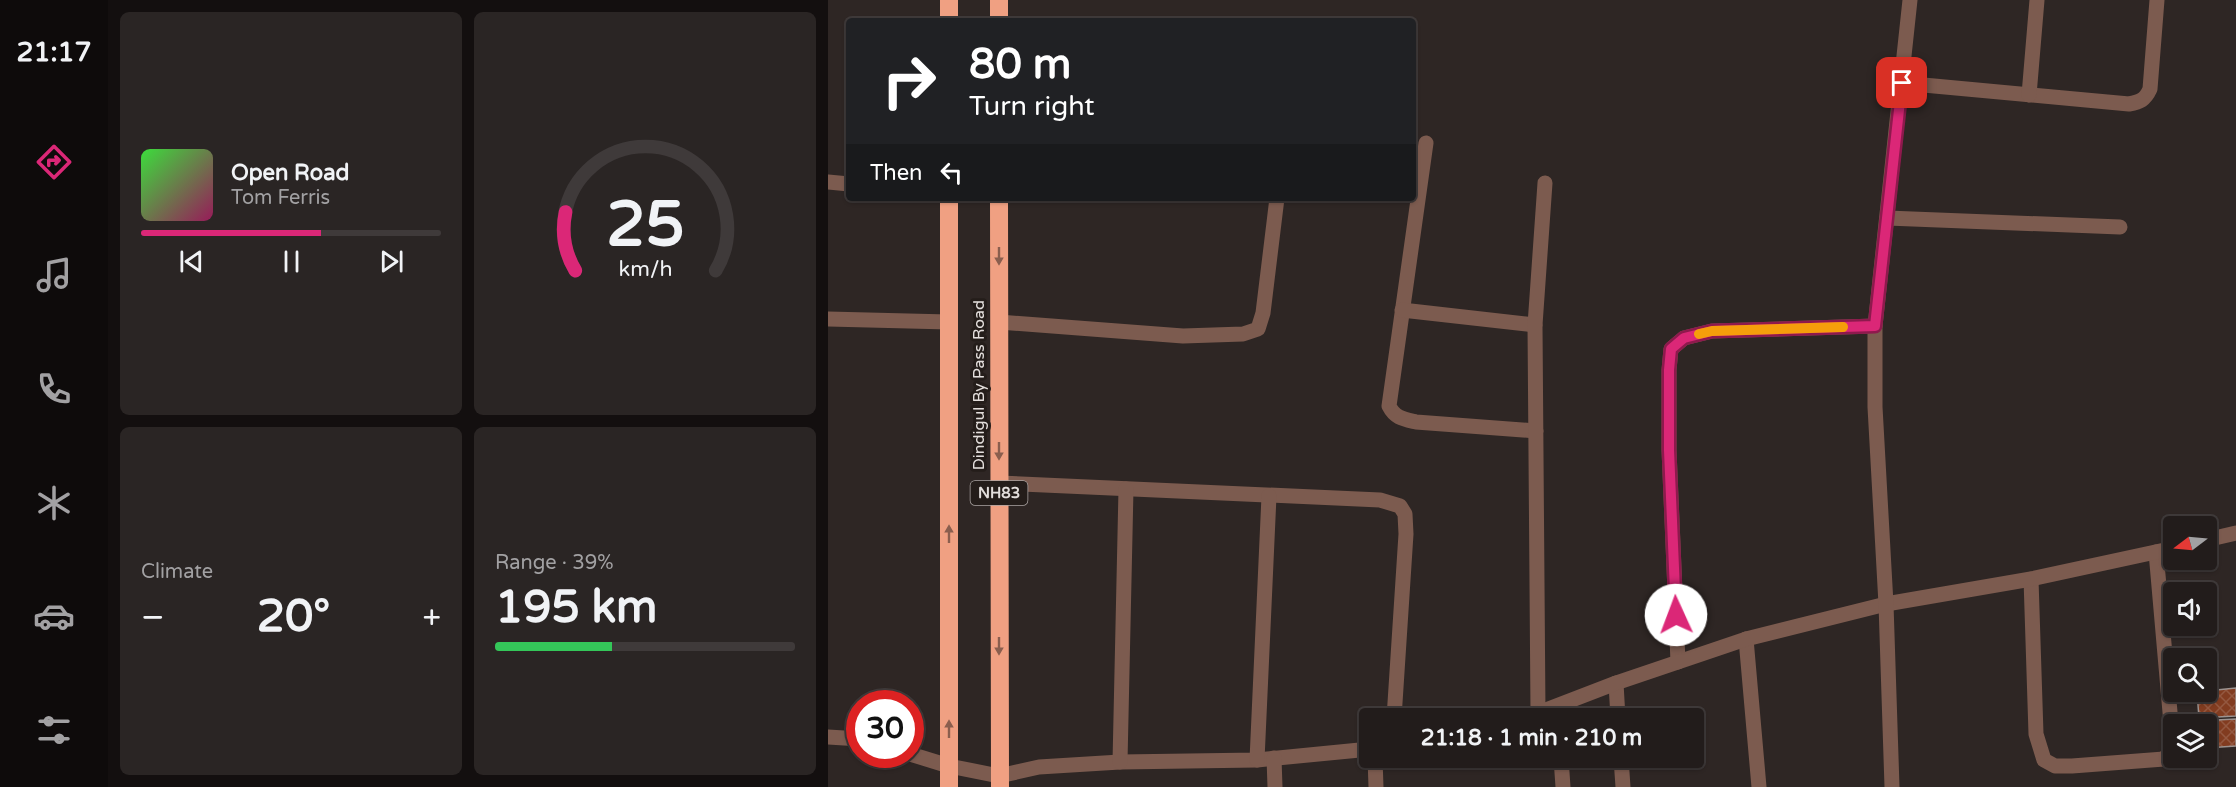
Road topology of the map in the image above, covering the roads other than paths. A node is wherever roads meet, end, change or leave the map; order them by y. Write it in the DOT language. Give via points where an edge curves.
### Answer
graph roads {
  1 [pos="950,0"];
  2 [pos="999,0"];
  3 [pos="1910,0"];
  4 [pos="2037,0"];
  5 [pos="2157,0"];
  6 [pos="950,18"];
  7 [pos="999,18"];
  8 [pos="1902,83"];
  9 [pos="2029,95"];
  10 [pos="1426,143"];
  11 [pos="828,182"];
  12 [pos="1545,183"];
  13 [pos="846,184"];
  14 [pos="949,201"];
  15 [pos="999,201"];
  16 [pos="1277,201"];
  17 [pos="1887,218"];
  18 [pos="2120,227"];
  19 [pos="1402,310"];
  20 [pos="828,319"];
  21 [pos="949,322"];
  22 [pos="999,322"];
  23 [pos="1535,325"];
  24 [pos="1875,326"];
  25 [pos="1536,431"];
  26 [pos="999,483"];
  27 [pos="1126,489"];
  28 [pos="1269,496"];
  29 [pos="2236,532"];
  30 [pos="2217,537"];
  31 [pos="2163,550"];
  32 [pos="2156,552"];
  33 [pos="2031,579"];
  34 [pos="1886,604"];
  35 [pos="1746,639"];
  36 [pos="1678,662"];
  37 [pos="1616,683"];
  38 [pos="1395,708"];
  39 [pos="1538,708"];
  40 [pos="1565,708"];
  41 [pos="1617,708"];
  42 [pos="828,737"];
  43 [pos="846,738"];
  44 [pos="1359,750"];
  45 [pos="924,758"];
  46 [pos="1274,758"];
  47 [pos="1257,760"];
  48 [pos="1120,762"];
  49 [pos="949,766"];
  50 [pos="1375,768"];
  51 [pos="1562,768"];
  52 [pos="1622,768"];
  53 [pos="999,781"];
  54 [pos="949,787"];
  55 [pos="1275,787"];
  56 [pos="1376,787"];
  57 [pos="1563,787"];
  58 [pos="1623,787"];
  59 [pos="1759,787"];
  60 [pos="1892,787"];
  1 -- 6 [label="highway"];
  2 -- 7 [label="highway"];
  3 -- 8 [label="street"];
  4 -- 9 [label="street"];
  5 -- 9 [label="street" via="2150,89 2140,102"];
  8 -- 9 [label="street"];
  8 -- 17 [label="street"];
  10 -- 19 [label="street"];
  11 -- 13 [label="street"];
  12 -- 23 [label="street"];
  14 -- 21 [label="highway, Dindigul By Pass Road / NH83"];
  15 -- 22 [label="highway, Dindigul By Pass Road / NH83, one-way"];
  16 -- 22 [label="street" via="1258,329 1243,334 1183,336"];
  17 -- 18 [label="street"];
  17 -- 24 [label="street"];
  19 -- 23 [label="street"];
  19 -- 25 [label="street" via="1389,406 1393,414 1416,422"];
  20 -- 21 [label="street"];
  49 -- 21 [label="highway, Dindigul By Pass Road / NH83, one-way"];
  22 -- 26 [label="highway, Dindigul By Pass Road / NH83, one-way"];
  23 -- 25 [label="street"];
  24 -- 34 [label="street" via="1875,407"];
  24 -- 36 [label="street" via="1712,331 1684,338 1671,349 1669,450"];
  25 -- 39 [label="street"];
  26 -- 27 [label="street"];
  26 -- 53 [label="highway, Dindigul By Pass Road / NH83, one-way"];
  27 -- 28 [label="street"];
  27 -- 48 [label="street"];
  28 -- 38 [label="street" via="1380,500 1400,506 1405,514 1407,534"];
  28 -- 47 [label="street"];
  29 -- 30 [label="street"];
  31 -- 32 [label="street"];
  32 -- 33 [label="street"];
  32 -- 33 [label="street" via="2172,735 2171,750 2164,759 2072,766 2055,766 2044,760 2036,734"];
  33 -- 34 [label="street"];
  34 -- 35 [label="street"];
  34 -- 60 [label="street"];
  35 -- 36 [label="street"];
  35 -- 59 [label="street"];
  36 -- 37 [label="street"];
  37 -- 40 [label="street"];
  37 -- 41 [label="street"];
  42 -- 43 [label="street"];
  44 -- 46 [label="street"];
  45 -- 49 [label="street"];
  46 -- 47 [label="street"];
  46 -- 55 [label="street"];
  47 -- 48 [label="street"];
  48 -- 53 [label="street" via="1039,767"];
  49 -- 53 [label="street"];
  49 -- 54 [label="highway, Dindigul By Pass Road / NH83"];
  50 -- 56 [label="street"];
  51 -- 57 [label="street"];
  52 -- 58 [label="street"];
}
